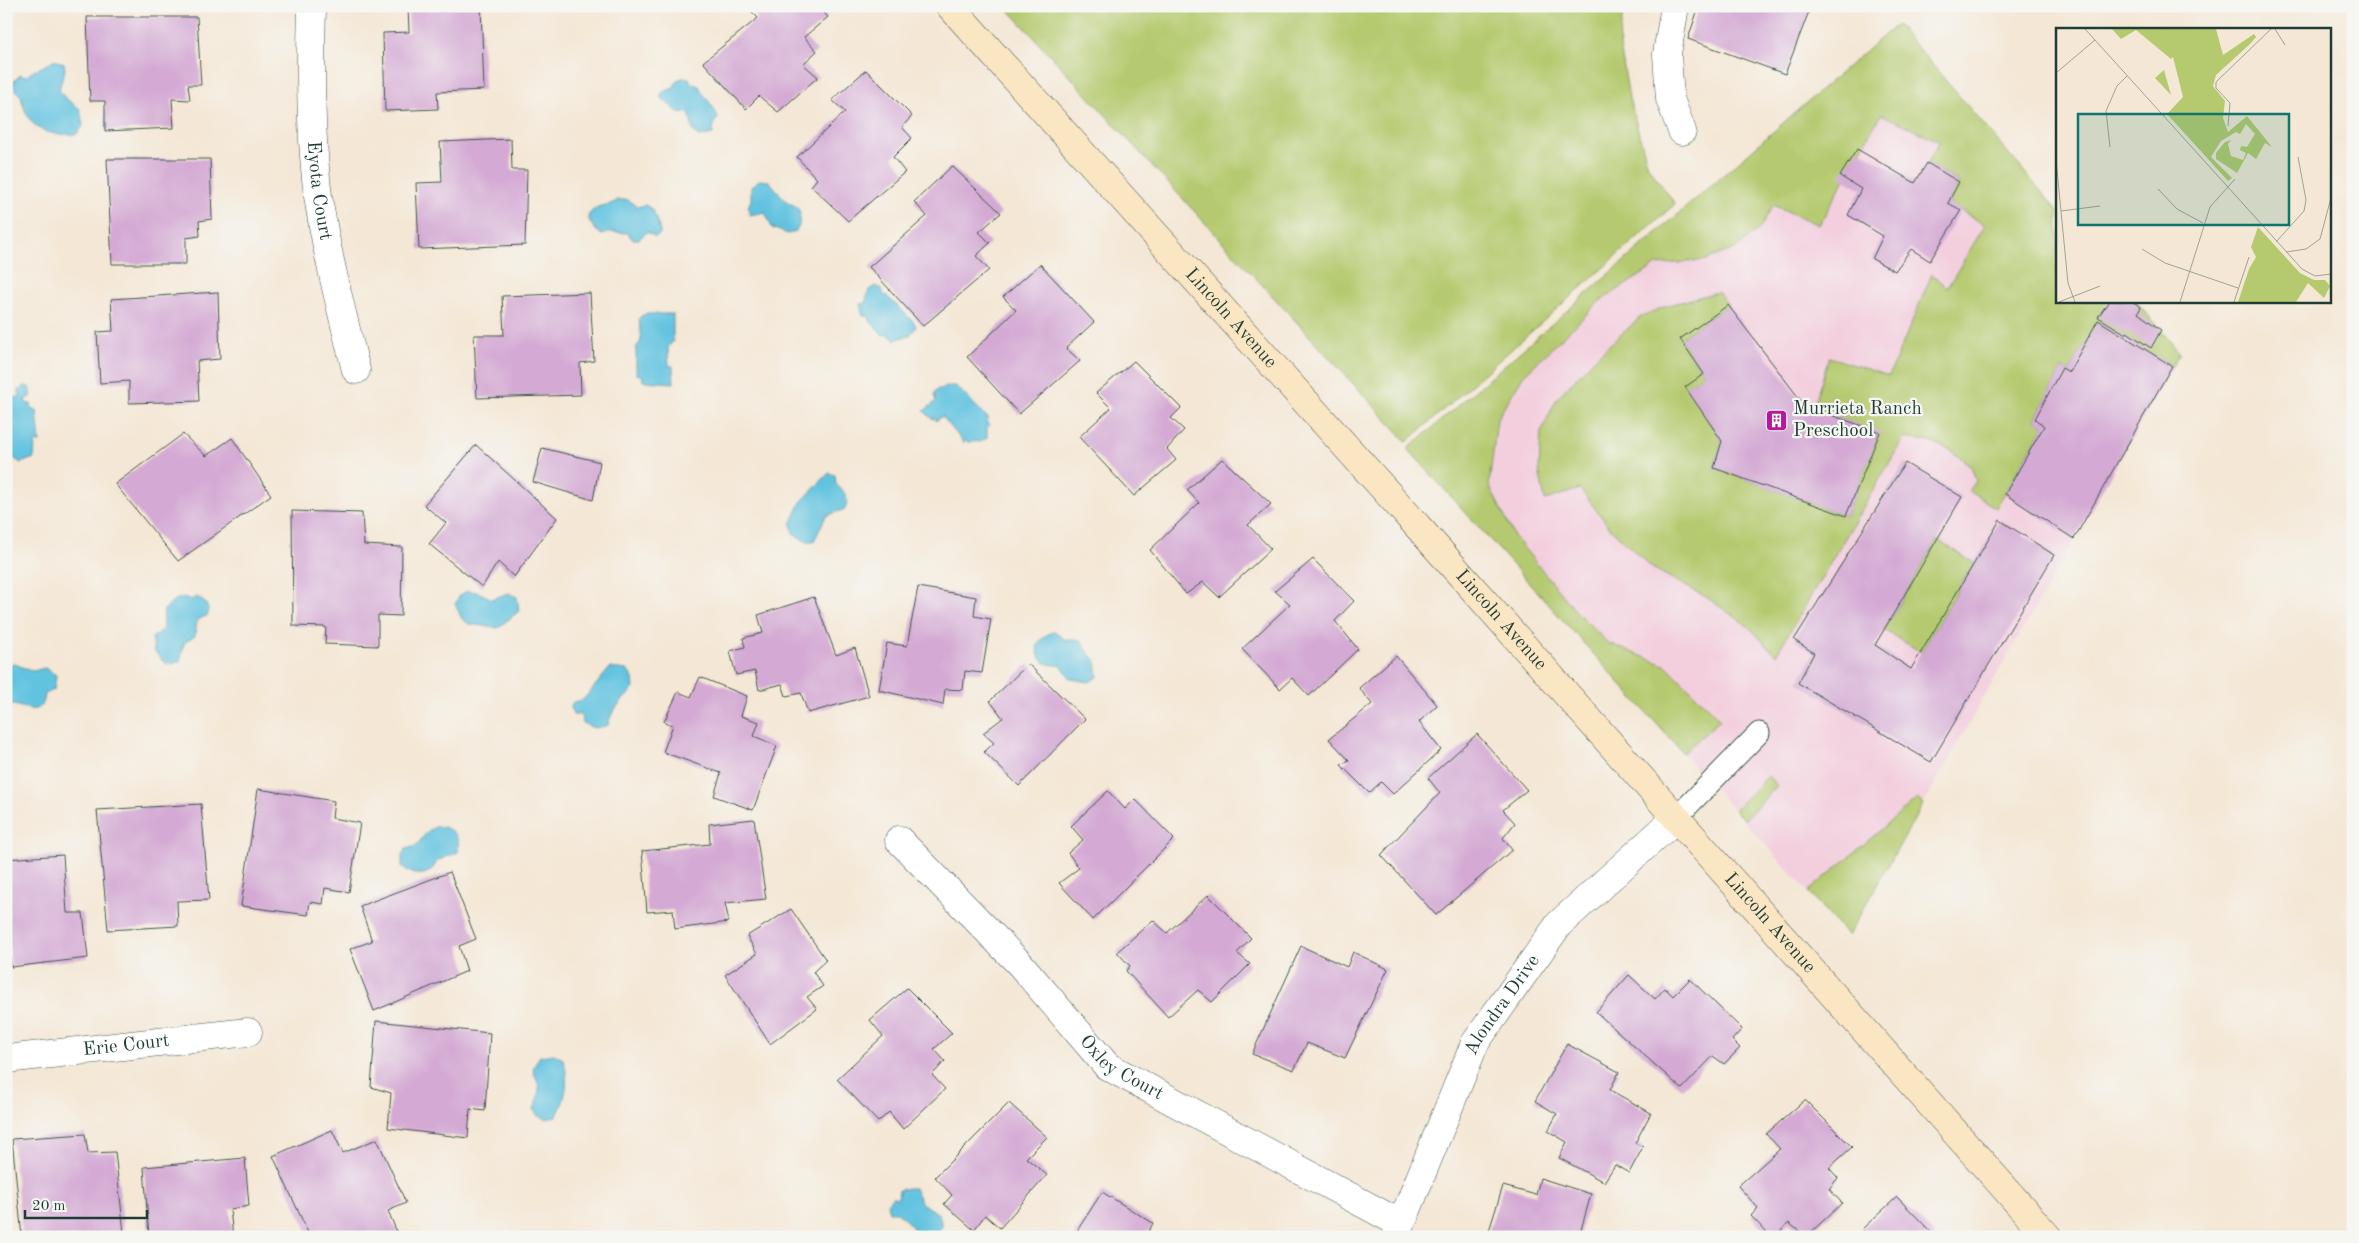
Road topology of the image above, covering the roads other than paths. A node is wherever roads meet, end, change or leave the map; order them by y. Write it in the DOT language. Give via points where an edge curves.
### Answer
graph roads {
  1 [pos="312,6"];
  2 [pos="950,6"];
  3 [pos="1675,6"];
  4 [pos="1682,131"];
  5 [pos="356,370"];
  6 [pos="1759,733"];
  7 [pos="1675,818"];
  8 [pos="899,840"];
  9 [pos="248,1032"];
  10 [pos="6,1059"];
  11 [pos="1399,1230"];
  12 [pos="2048,1237"];
  1 -- 5 [label="street, Eyota Court" via="309,80 318,196"];
  2 -- 7 [label="street, Lincoln Avenue" via="1407,514"];
  3 -- 4 [label="street" via="1667,54 1670,99"];
  6 -- 7 [label="lane"];
  7 -- 11 [label="street, Alondra Drive" via="1559,924 1475,1043"];
  7 -- 12 [label="street, Lincoln Avenue"];
  8 -- 11 [label="street, Oxley Court" via="1020,964 1107,1066"];
  9 -- 10 [label="street, Erie Court"];
}
